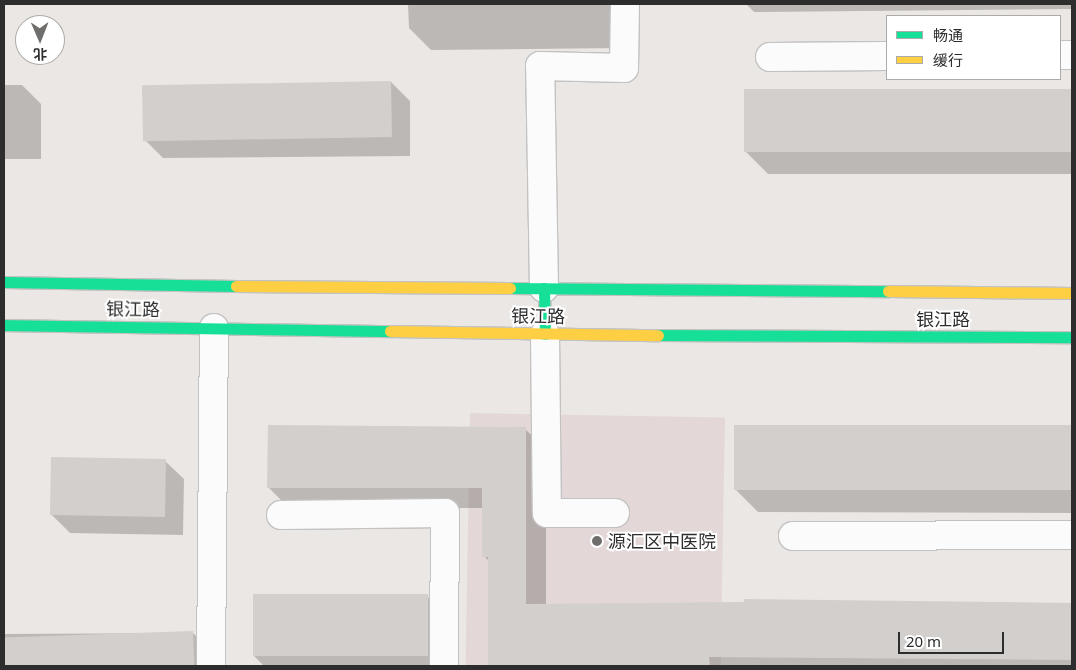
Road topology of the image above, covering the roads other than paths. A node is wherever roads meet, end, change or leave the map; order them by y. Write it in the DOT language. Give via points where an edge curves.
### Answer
graph roads {
  1 [pos="625,4"];
  2 [pos="886,56"];
  3 [pos="770,57"];
  4 [pos="4,282"];
  5 [pos="544,288"];
  6 [pos="1072,293"];
  7 [pos="214,324"];
  8 [pos="6,329"];
  9 [pos="545,334"];
  10 [pos="1072,337"];
  11 [pos="615,514"];
  12 [pos="281,515"];
  13 [pos="1072,535"];
  14 [pos="793,536"];
  15 [pos="211,666"];
  16 [pos="444,666"];
  1 -- 5 [label="street" via="624,68 540,66"];
  2 -- 3 [label="street"];
  4 -- 5 [label="street, 银江路" via="213,290"];
  5 -- 6 [label="street, 银江路"];
  5 -- 9 [label="street"];
  7 -- 8 [label="street, 银江路"];
  7 -- 9 [label="street, 银江路"];
  7 -- 15 [label="street"];
  9 -- 10 [label="street, 银江路"];
  9 -- 11 [label="street" via="547,513"];
  12 -- 16 [label="street" via="445,514"];
  13 -- 14 [label="street"];
}
